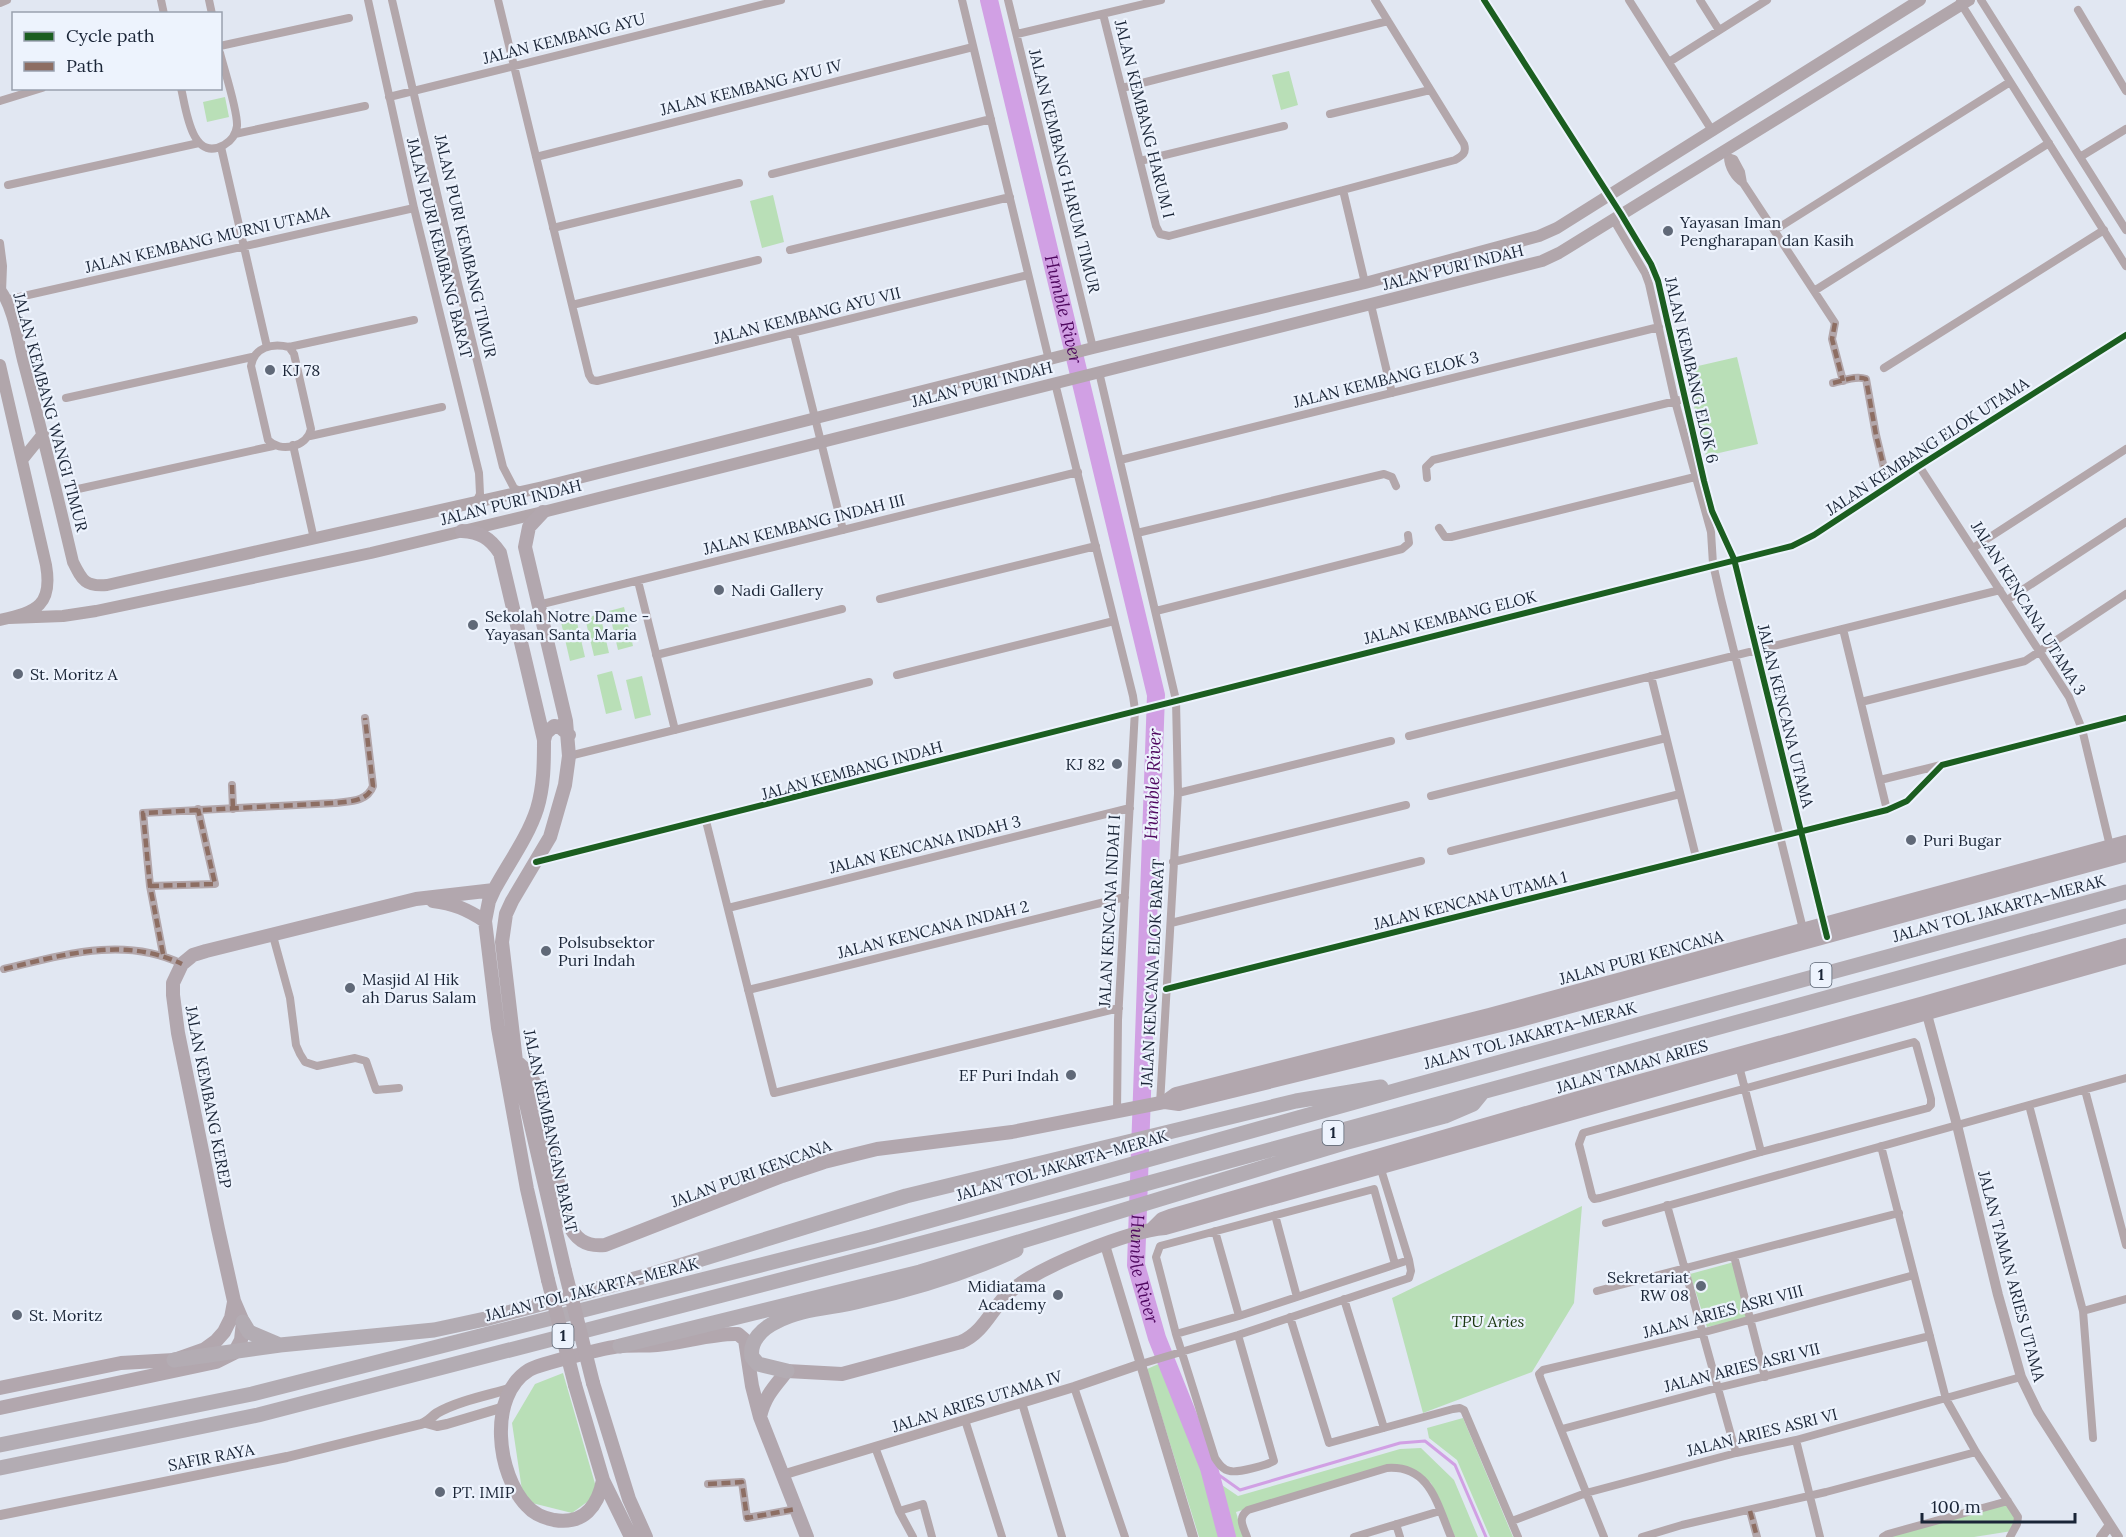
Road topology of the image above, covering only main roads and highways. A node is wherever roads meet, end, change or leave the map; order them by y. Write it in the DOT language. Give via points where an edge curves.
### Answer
graph roads {
  1 [pos="1920,0"];
  2 [pos="1963,2"];
  3 [pos="2,294"];
  4 [pos="0,365"];
  5 [pos="43,434"];
  6 [pos="22,460"];
  7 [pos="543,512"];
  8 [pos="462,531"];
  9 [pos="532,582"];
  10 [pos="88,584"];
  11 [pos="509,589"];
  12 [pos="5,619"];
  13 [pos="568,735"];
  14 [pos="544,740"];
  15 [pos="2126,842"];
  16 [pos="2126,855"];
  17 [pos="494,890"];
  18 [pos="2126,892"];
  19 [pos="416,899"];
  20 [pos="2126,916"];
  21 [pos="485,921"];
  22 [pos="1825,931"];
  23 [pos="2126,945"];
  24 [pos="2126,957"];
  25 [pos="1926,1008"];
  26 [pos="516,1061"];
  27 [pos="1405,1088"];
  28 [pos="1484,1091"];
  29 [pos="1062,1228"];
  30 [pos="234,1301"];
  31 [pos="243,1322"];
  32 [pos="280,1345"];
  33 [pos="620,1346"];
  34 [pos="234,1353"];
  35 [pos="174,1360"];
  36 [pos="787,1371"];
  37 [pos="25,1383"];
  38 [pos="0,1388"];
  39 [pos="29,1402"];
  40 [pos="0,1408"];
  41 [pos="760,1416"];
  42 [pos="0,1445"];
  43 [pos="0,1468"];
  44 [pos="603,1479"];
  45 [pos="630,1537"];
  46 [pos="646,1537"];
  47 [pos="807,1537"];
  1 -- 10 [label="main road, JALAN PURI INDAH" via="1548,233 1365,283 523,492 107,585"];
  2 -- 7 [label="main road, JALAN PURI INDAH" via="1726,154 1542,261"];
  3 -- 5 [label="main road, JALAN KEMBANG WANGI TIMUR"];
  4 -- 6 [label="main road"];
  5 -- 6 [label="main road"];
  5 -- 10 [label="main road, JALAN KEMBANG WANGI TIMUR" via="73,562"];
  6 -- 12 [label="main road" via="49,585 35,608"];
  7 -- 8 [label="main road, JALAN PURI INDAH"];
  7 -- 9 [label="main road, JALAN KEMBANGAN BARAT" via="526,537"];
  8 -- 11 [label="main road, JALAN KEMBANGAN BARAT" via="474,532 493,543 500,553"];
  8 -- 12 [label="main road, JALAN PURI INDAH" via="106,609"];
  9 -- 11 [label="main road" via="518,577"];
  9 -- 13 [label="main road, JALAN KEMBANGAN BARAT"];
  11 -- 14 [label="main road, JALAN KEMBANGAN BARAT"];
  13 -- 14 [label="main road" via="554,726"];
  13 -- 26 [label="main road, JALAN KEMBANGAN BARAT" via="565,785 550,837 512,901 502,929"];
  14 -- 17 [label="main road, JALAN KEMBANGAN BARAT" via="542,792 537,809"];
  15 -- 22 [label="main road, JALAN PURI KENCANA"];
  16 -- 22 [label="main road, JALAN PURI KENCANA"];
  17 -- 19 [label="main road"];
  17 -- 21 [label="main road, JALAN KEMBANGAN BARAT"];
  18 -- 27 [label="highway, JALAN TOL JAKARTA–MERAK / 1"];
  19 -- 21 [label="main road" via="455,905"];
  19 -- 30 [label="main road, JALAN KEMBANG KEREP" via="193,955 182,964 173,983 178,1033"];
  20 -- 28 [label="highway, 1"];
  21 -- 44 [label="main road, JALAN KEMBANGAN BARAT, bridge" via="512,1115 548,1280"];
  22 -- 26 [label="main road, JALAN PURI KENCANA" via="1176,1094 1160,1104 1121,1113 877,1149 824,1162 605,1245 582,1242 567,1221 536,1083"];
  23 -- 25 [label="main road, JALAN TAMAN ARIES"];
  24 -- 25 [label="main road, JALAN TAMAN ARIES"];
  25 -- 36 [label="main road, JALAN TAMAN ARIES" via="1378,1162 1110,1243 1032,1275 1010,1291 973,1337 961,1342 843,1374"];
  26 -- 46 [label="main road, JALAN KEMBANGAN BARAT, bridge" via="593,1383 629,1499"];
  27 -- 32 [label="highway" via="1377,1087 1296,1101 906,1196 652,1274 485,1319 434,1330"];
  27 -- 42 [label="highway, JALAN TOL JAKARTA–MERAK / 1" via="871,1237 264,1392"];
  28 -- 29 [label="highway" via="1473,1104 1444,1116"];
  28 -- 43 [label="highway, 1" via="1123,1190 269,1413"];
  29 -- 33 [label="highway" via="920,1272"];
  29 -- 36 [label="highway" via="933,1282 776,1321 759,1333 751,1352 758,1364"];
  30 -- 31 [label="main road, JALAN KEMBANG KEREP"];
  30 -- 35 [label="main road" via="231,1318 216,1341"];
  31 -- 32 [label="highway" via="249,1332"];
  31 -- 34 [label="main road" via="241,1340"];
  32 -- 34 [label="highway"];
  33 -- 41 [label="main road" via="741,1335"];
  33 -- 44 [label="main road" via="534,1367 512,1388 504,1407 500,1435 505,1464 518,1495 534,1513 556,1520 578,1519 596,1503"];
  34 -- 35 [label="highway"];
  34 -- 39 [label="main road" via="198,1367"];
  35 -- 37 [label="main road" via="121,1363"];
  36 -- 41 [label="main road" via="763,1402"];
  37 -- 38 [label="main road"];
  37 -- 39 [label="main road"];
  39 -- 40 [label="main road"];
  41 -- 47 [label="main road"];
  44 -- 45 [label="main road"];
}
